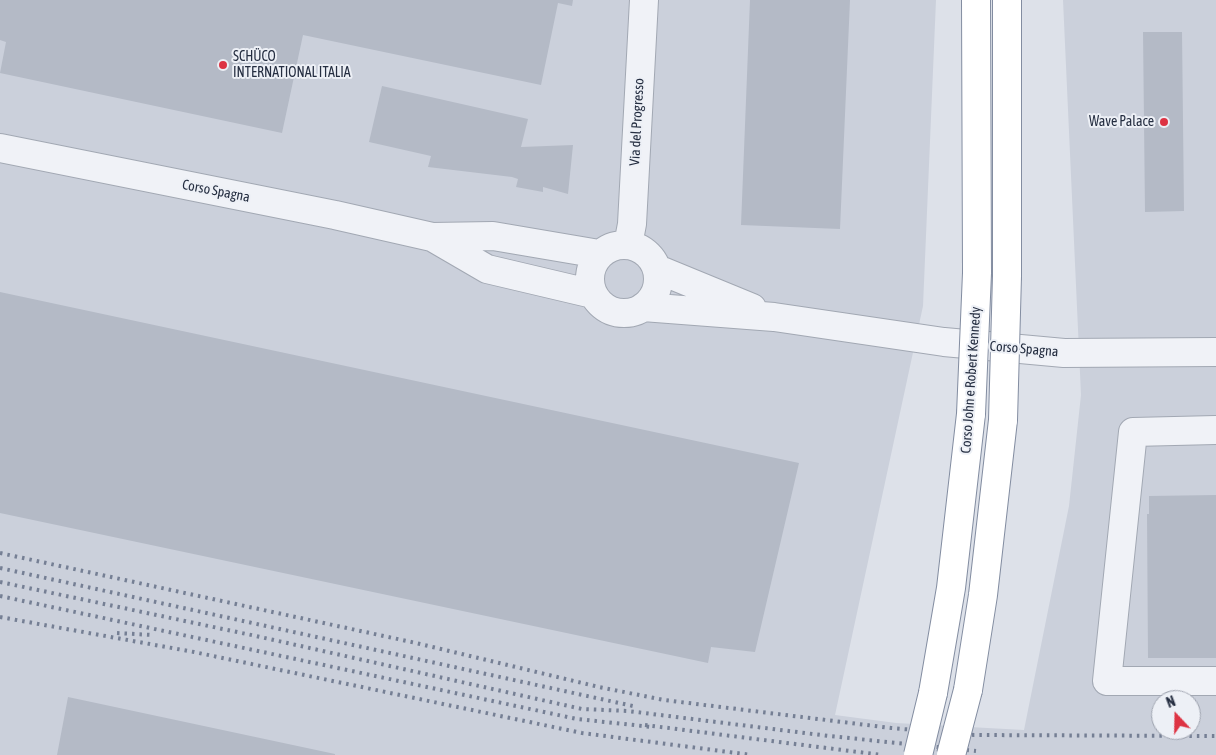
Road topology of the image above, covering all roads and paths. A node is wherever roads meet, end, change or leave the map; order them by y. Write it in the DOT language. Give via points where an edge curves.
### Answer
graph roads {
  1 [pos="644,0"];
  2 [pos="976,0"];
  3 [pos="1007,0"];
  4 [pos="0,148"];
  5 [pos="432,237"];
  6 [pos="628,244"];
  7 [pos="599,254"];
  8 [pos="657,269"];
  9 [pos="593,294"];
  10 [pos="643,307"];
  11 [pos="774,317"];
  12 [pos="1216,352"];
  13 [pos="1216,430"];
  14 [pos="1216,681"];
  15 [pos="918,755"];
  16 [pos="951,755"];
  1 -- 6 [label="street, Via del Progresso"];
  2 -- 15 [label="highway, Corso John e Robert Kennedy, bridge" via="978,273 971,414 951,588 933,694"];
  3 -- 16 [label="highway, bridge" via="1007,276 1003,420 984,595 968,690"];
  4 -- 5 [label="street, Corso Spagna"];
  5 -- 7 [label="street, Corso Spagna" via="493,236"];
  5 -- 9 [label="street, Corso Spagna" via="486,269"];
  6 -- 7 [label="street" via="609,247"];
  6 -- 8 [label="street" via="644,250"];
  7 -- 9 [label="street" via="589,273"];
  8 -- 10 [label="street" via="656,291"];
  8 -- 11 [label="street, Corso Spagna"];
  9 -- 10 [label="street, Corso Spagna" via="609,310 621,313"];
  10 -- 11 [label="street, Corso Spagna"];
  11 -- 12 [label="street, Corso Spagna" via="944,342 1064,353"];
  13 -- 14 [label="street" via="1134,432 1106,681"];
}
